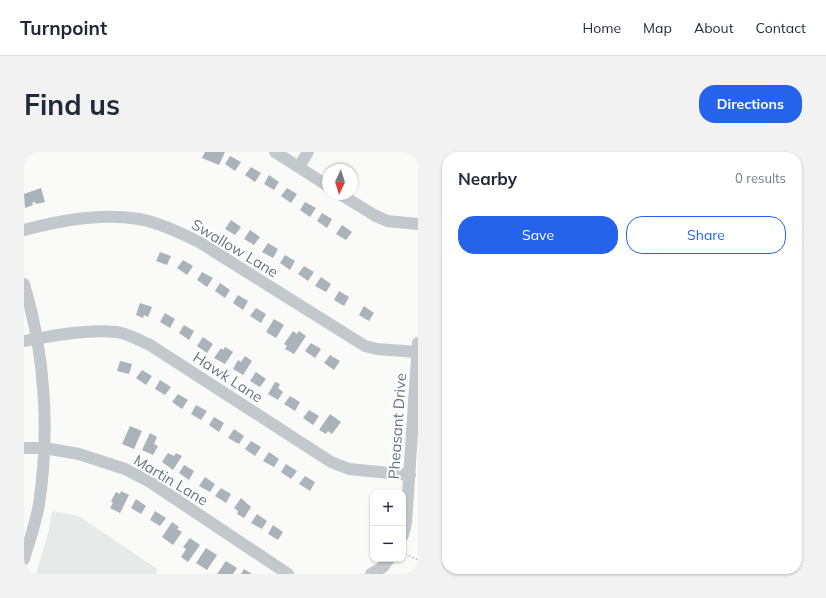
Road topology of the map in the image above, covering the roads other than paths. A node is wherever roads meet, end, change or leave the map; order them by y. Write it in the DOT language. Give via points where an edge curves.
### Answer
graph roads {
  1 [pos="275,152"];
  2 [pos="308,152"];
  3 [pos="299,167"];
  4 [pos="322,182"];
  5 [pos="350,200"];
  6 [pos="418,224"];
  7 [pos="24,230"];
  8 [pos="24,284"];
  9 [pos="38,339"];
  10 [pos="24,341"];
  11 [pos="418,348"];
  12 [pos="24,448"];
  13 [pos="44,448"];
  14 [pos="410,475"];
  15 [pos="405,526"];
  16 [pos="25,554"];
  17 [pos="387,562"];
  18 [pos="288,574"];
  19 [pos="371,574"];
  1 -- 3 [label="street"];
  2 -- 3 [label="street"];
  3 -- 4 [label="street"];
  5 -- 6 [label="street" via="387,221"];
  7 -- 11 [label="street, Swallow Lane" via="82,218 141,219 199,242 365,346 377,349"];
  8 -- 9 [label="street"];
  9 -- 10 [label="street, Hawk Lane"];
  9 -- 13 [label="street" via="43,389"];
  9 -- 14 [label="street, Hawk Lane" via="81,333 116,332 137,338 331,462 349,469"];
  11 -- 14 [label="street, Pheasant Drive"];
  12 -- 13 [label="street, Martin Lane"];
  13 -- 16 [label="street" via="39,504"];
  13 -- 18 [label="street, Martin Lane" via="87,456 141,477"];
  14 -- 15 [label="street, Pheasant Drive"];
  17 -- 19 [label="street"];
}
